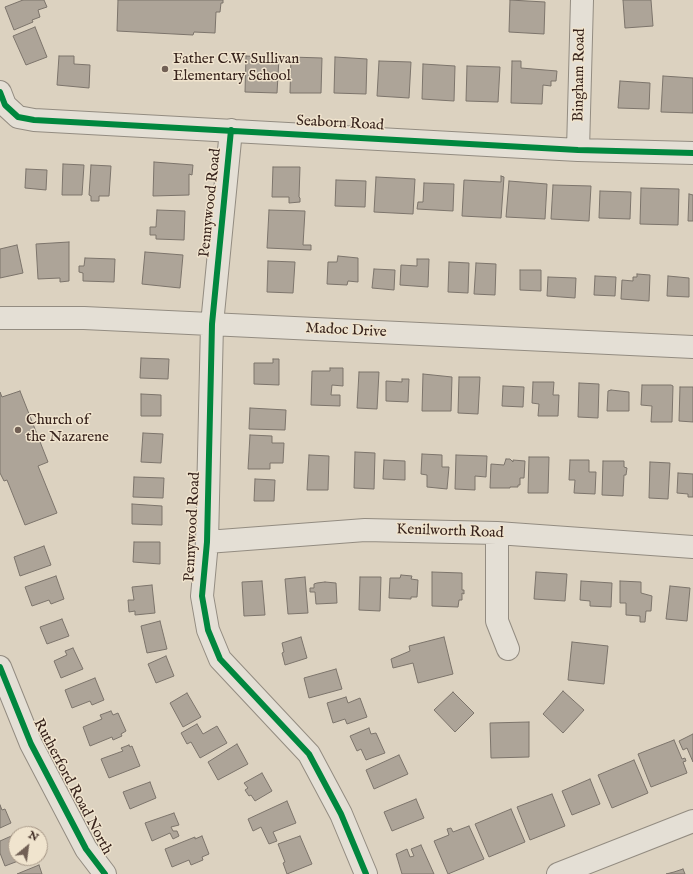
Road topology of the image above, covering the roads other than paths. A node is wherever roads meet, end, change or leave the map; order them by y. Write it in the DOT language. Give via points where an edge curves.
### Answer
graph roads {
  1 [pos="582,0"];
  2 [pos="0,92"];
  3 [pos="231,130"];
  4 [pos="578,150"];
  5 [pos="693,153"];
  6 [pos="0,318"];
  7 [pos="212,324"];
  8 [pos="693,347"];
  9 [pos="497,533"];
  10 [pos="207,542"];
  11 [pos="693,547"];
  12 [pos="508,649"];
  13 [pos="0,667"];
  14 [pos="693,821"];
  15 [pos="105,874"];
  16 [pos="366,874"];
  17 [pos="558,874"];
  1 -- 4 [label="street, Bingham Road"];
  2 -- 3 [label="street, Seaborn Road" via="5,105 18,117 34,120"];
  3 -- 4 [label="street, Seaborn Road"];
  3 -- 7 [label="street, Pennywood Road"];
  4 -- 5 [label="street, Seaborn Road"];
  6 -- 7 [label="street, Madoc Drive" via="84,318"];
  7 -- 8 [label="street, Madoc Drive"];
  7 -- 10 [label="street, Pennywood Road"];
  9 -- 10 [label="street, Kenilworth Road" via="365,530"];
  9 -- 11 [label="street, Kenilworth Road"];
  9 -- 12 [label="street" via="497,621"];
  10 -- 16 [label="street, Pennywood Road" via="202,596 208,630 220,659 309,754 341,814"];
  13 -- 15 [label="street, Rutherford Road North" via="31,744 86,849"];
  14 -- 17 [label="street"];
}
